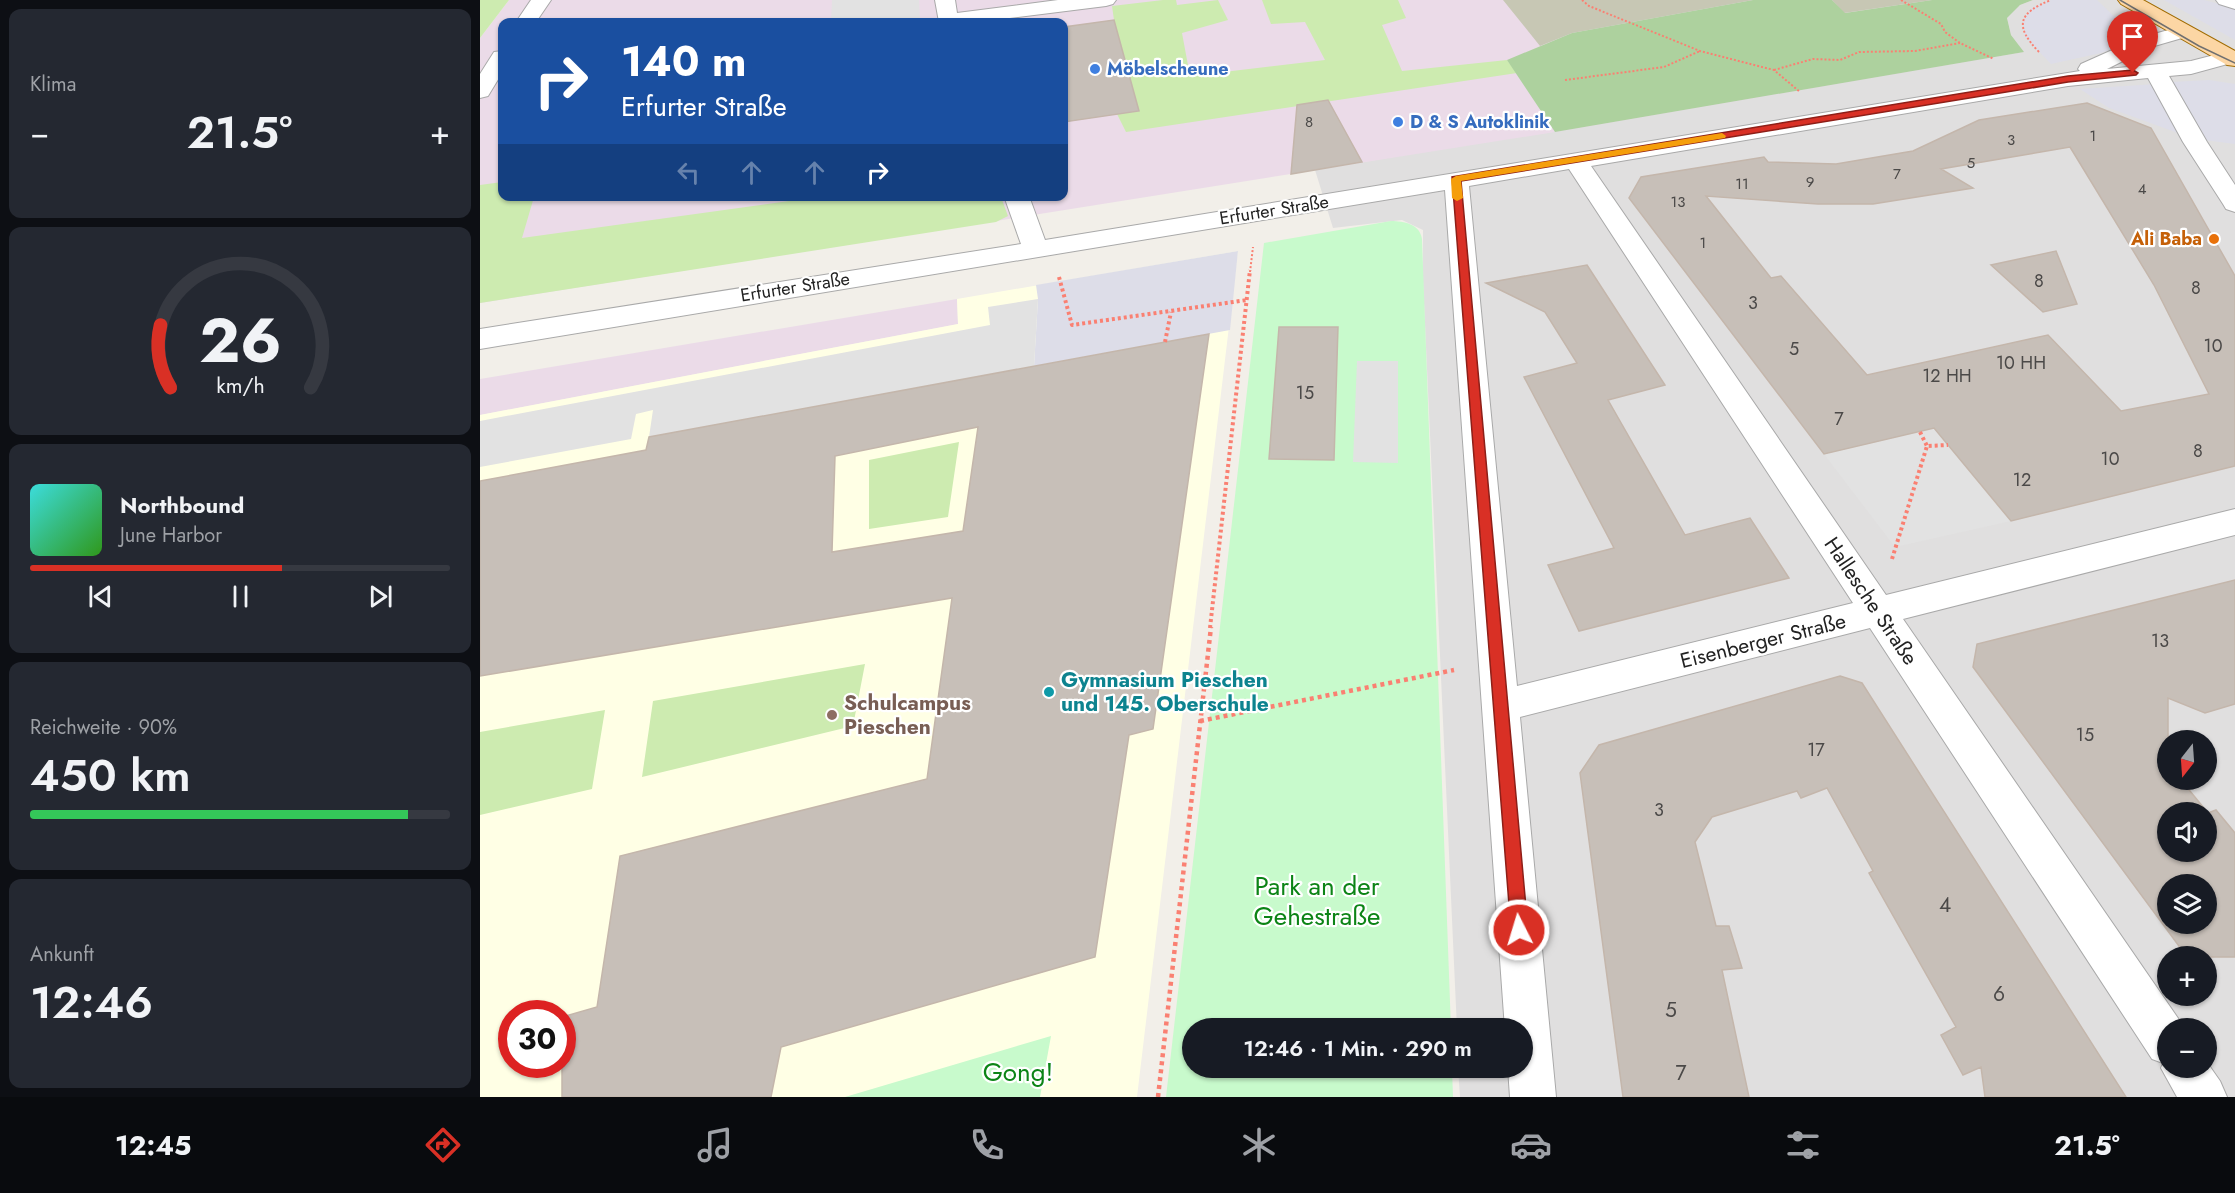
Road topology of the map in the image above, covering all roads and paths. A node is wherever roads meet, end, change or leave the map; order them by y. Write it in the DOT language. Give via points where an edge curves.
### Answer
graph roads {
  1 [pos="541,0"];
  2 [pos="945,0"];
  3 [pos="1106,0"];
  4 [pos="1582,0"];
  5 [pos="1901,0"];
  6 [pos="2051,0"];
  7 [pos="2128,0"];
  8 [pos="2226,0"];
  9 [pos="2235,3"];
  10 [pos="1008,6"];
  11 [pos="529,18"];
  12 [pos="948,18"];
  13 [pos="979,18"];
  14 [pos="2182,32"];
  15 [pos="1960,43"];
  16 [pos="1700,51"];
  17 [pos="2232,59"];
  18 [pos="2046,60"];
  19 [pos="498,63"];
  20 [pos="1774,70"];
  21 [pos="2155,71"];
  22 [pos="2068,79"];
  23 [pos="1565,80"];
  24 [pos="2036,85"];
  25 [pos="480,91"];
  26 [pos="1831,118"];
  27 [pos="1575,160"];
  28 [pos="1456,179"];
  29 [pos="1019,201"];
  30 [pos="2235,204"];
  31 [pos="1256,214"];
  32 [pos="1045,246"];
  33 [pos="1247,300"];
  34 [pos="1171,312"];
  35 [pos="480,339"];
  36 [pos="1165,342"];
  37 [pos="1920,432"];
  38 [pos="1948,445"];
  39 [pos="1927,446"];
  40 [pos="2235,522"];
  41 [pos="1878,612"];
  42 [pos="1496,662"];
  43 [pos="1500,706"];
  44 [pos="1200,721"];
  45 [pos="2157,1027"];
  46 [pos="2191,1078"];
  47 [pos="1158,1097"];
  48 [pos="1533,1097"];
  49 [pos="2204,1097"];
  1 -- 11 [label="street"];
  2 -- 12 [label="street"];
  3 -- 10 [label="street"];
  4 -- 16 [label="path"];
  5 -- 15 [label="path" via="1941,24"];
  6 -- 18 [label="path" via="2031,8 2023,21 2025,37"];
  7 -- 14 [label="main road"];
  8 -- 9 [label="street"];
  10 -- 13 [label="street"];
  14 -- 17 [label="main road"];
  14 -- 22 [label="street, Erfurter Straße" via="2144,43"];
  15 -- 20 [label="path" via="1915,51 1859,52 1840,60 1813,59"];
  15 -- 24 [label="path"];
  16 -- 20 [label="path"];
  16 -- 23 [label="path" via="1664,67"];
  17 -- 21 [label="street, Erfurter Straße"];
  19 -- 25 [label="street"];
  20 -- 26 [label="path"];
  21 -- 22 [label="street, Erfurter Straße"];
  21 -- 30 [label="street"];
  22 -- 24 [label="street, Erfurter Straße"];
  24 -- 26 [label="street, Erfurter Straße"];
  26 -- 27 [label="street, Erfurter Straße"];
  27 -- 28 [label="street, Erfurter Straße"];
  27 -- 41 [label="street, Hallesche Straße"];
  28 -- 31 [label="street, Erfurter Straße"];
  28 -- 42 [label="street"];
  29 -- 32 [label="street"];
  31 -- 32 [label="street, Erfurter Straße"];
  31 -- 33 [label="path"];
  32 -- 34 [label="path" via="1072,325"];
  32 -- 35 [label="street, Erfurter Straße"];
  33 -- 34 [label="path"];
  33 -- 44 [label="path"];
  34 -- 36 [label="path"];
  37 -- 39 [label="path"];
  38 -- 39 [label="path"];
  39 -- 41 [label="path"];
  40 -- 41 [label="street, Eisenberger Straße"];
  41 -- 43 [label="street, Eisenberger Straße"];
  41 -- 45 [label="street, Hallesche Straße"];
  42 -- 43 [label="street"];
  42 -- 44 [label="path"];
  43 -- 48 [label="street"];
  44 -- 47 [label="path"];
  46 -- 49 [label="street"];
}
